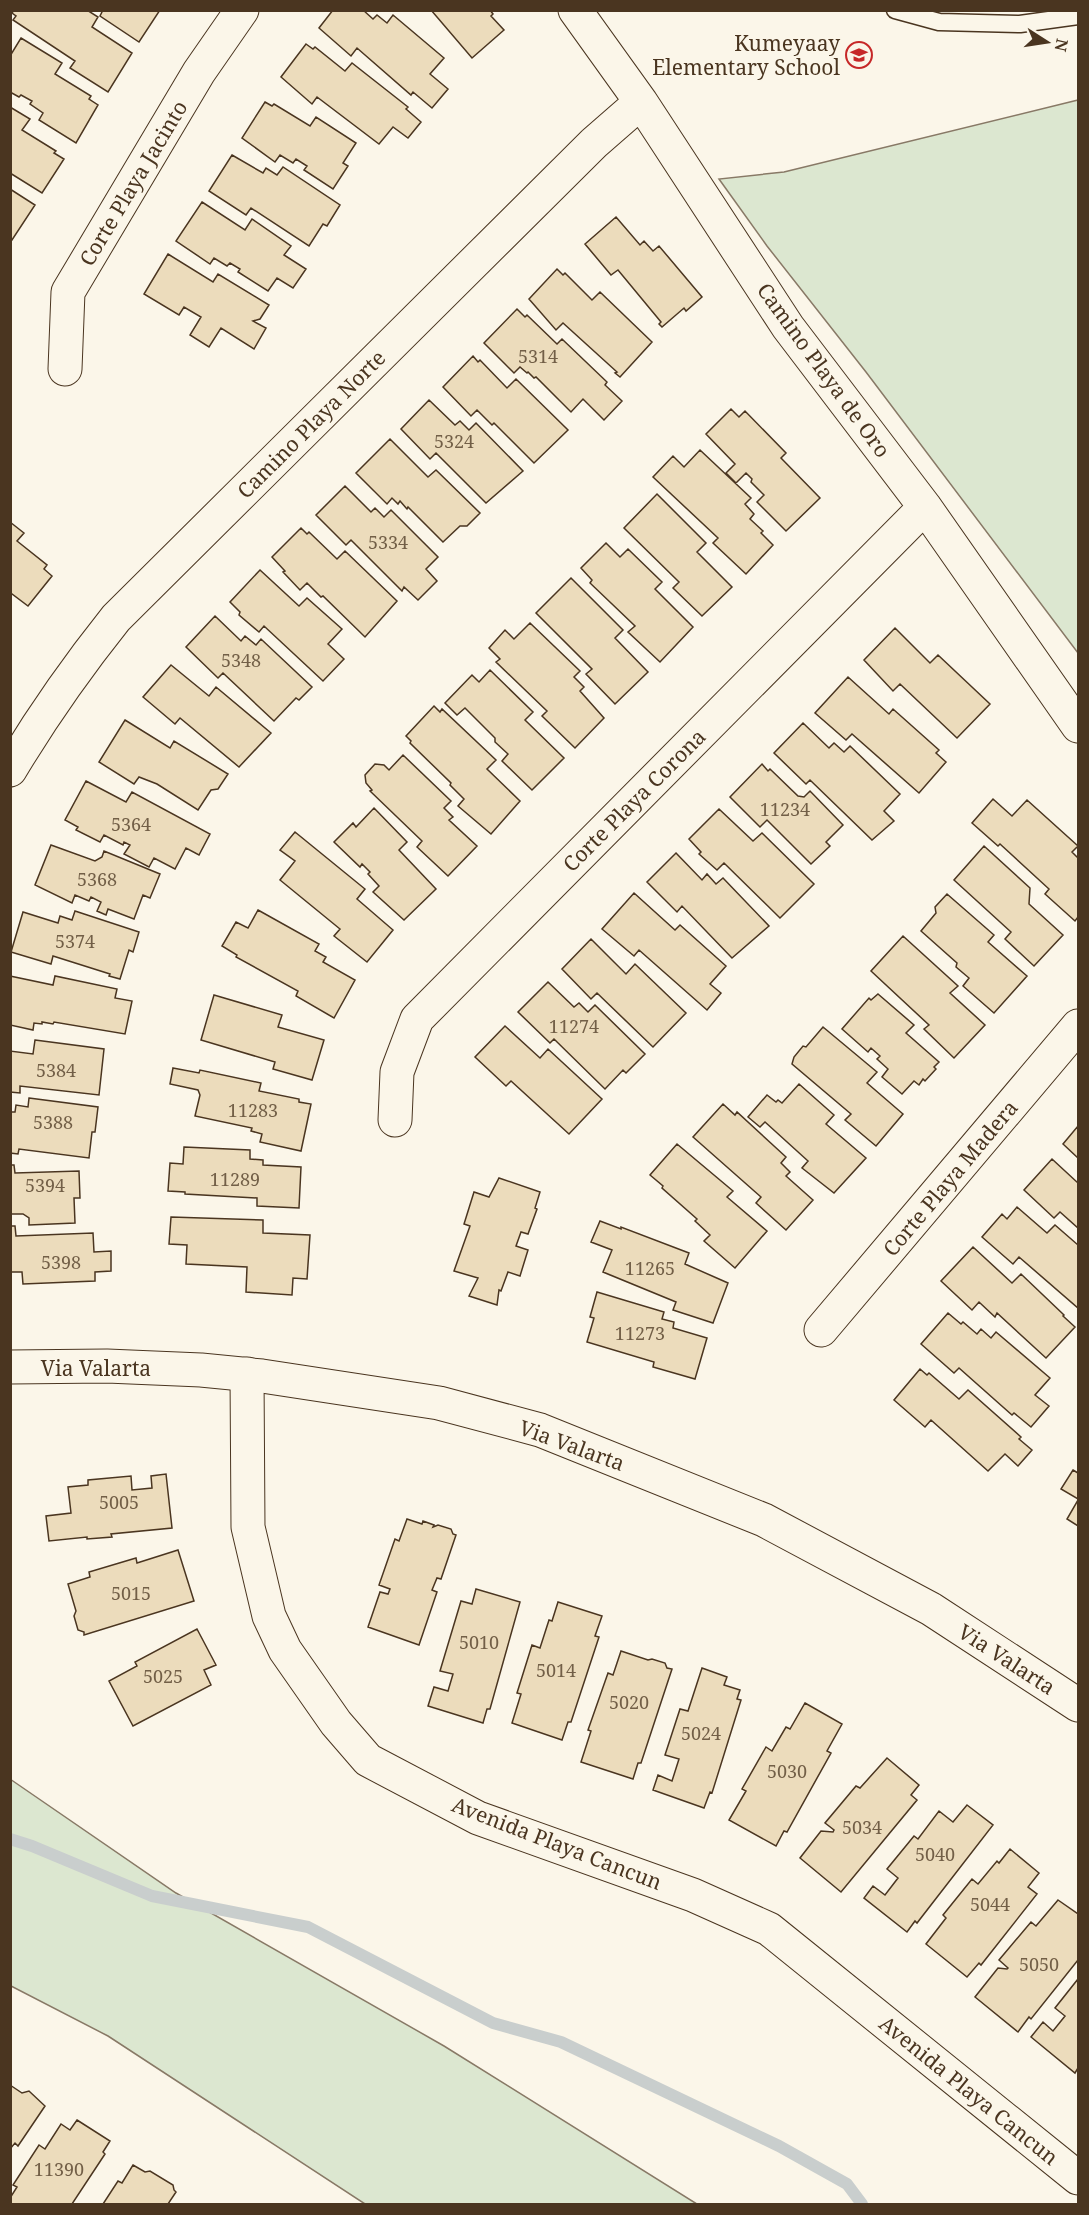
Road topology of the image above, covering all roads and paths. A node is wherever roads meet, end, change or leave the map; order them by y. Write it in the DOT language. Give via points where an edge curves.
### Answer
graph roads {
  1 [pos="242,10"];
  2 [pos="575,10"];
  3 [pos="896,10"];
  4 [pos="1078,16"];
  5 [pos="641,102"];
  6 [pos="65,369"];
  7 [pos="925,507"];
  8 [pos="1078,726"];
  9 [pos="10,770"];
  10 [pos="1078,1026"];
  11 [pos="395,1120"];
  12 [pos="821,1330"];
  13 [pos="10,1368"];
  14 [pos="247,1374"];
  15 [pos="1078,1705"];
  16 [pos="1078,2178"];
  1 -- 6 [label="street, Corte Playa Jacinto" via="199,72 68,292"];
  2 -- 5 [label="street, Camino Playa de Oro"];
  3 -- 4 [label="lane" via="939,22 1020,24"];
  5 -- 7 [label="street, Camino Playa de Oro" via="788,327"];
  5 -- 9 [label="street, Camino Playa Norte" via="594,143 116,618 75,669"];
  7 -- 8 [label="street, Camino Playa de Oro"];
  7 -- 11 [label="street, Corte Playa Corona" via="417,1019 397,1072"];
  10 -- 12 [label="street, Corte Playa Madera"];
  13 -- 14 [label="street, Via Valarta" via="107,1366"];
  14 -- 15 [label="street, Via Valarta" via="439,1402 540,1430 764,1520 931,1609"];
  14 -- 16 [label="street, Avenida Playa Cancun" via="248,1527 269,1616 285,1650 336,1723 368,1760 478,1818 693,1895 769,1929"];
}
